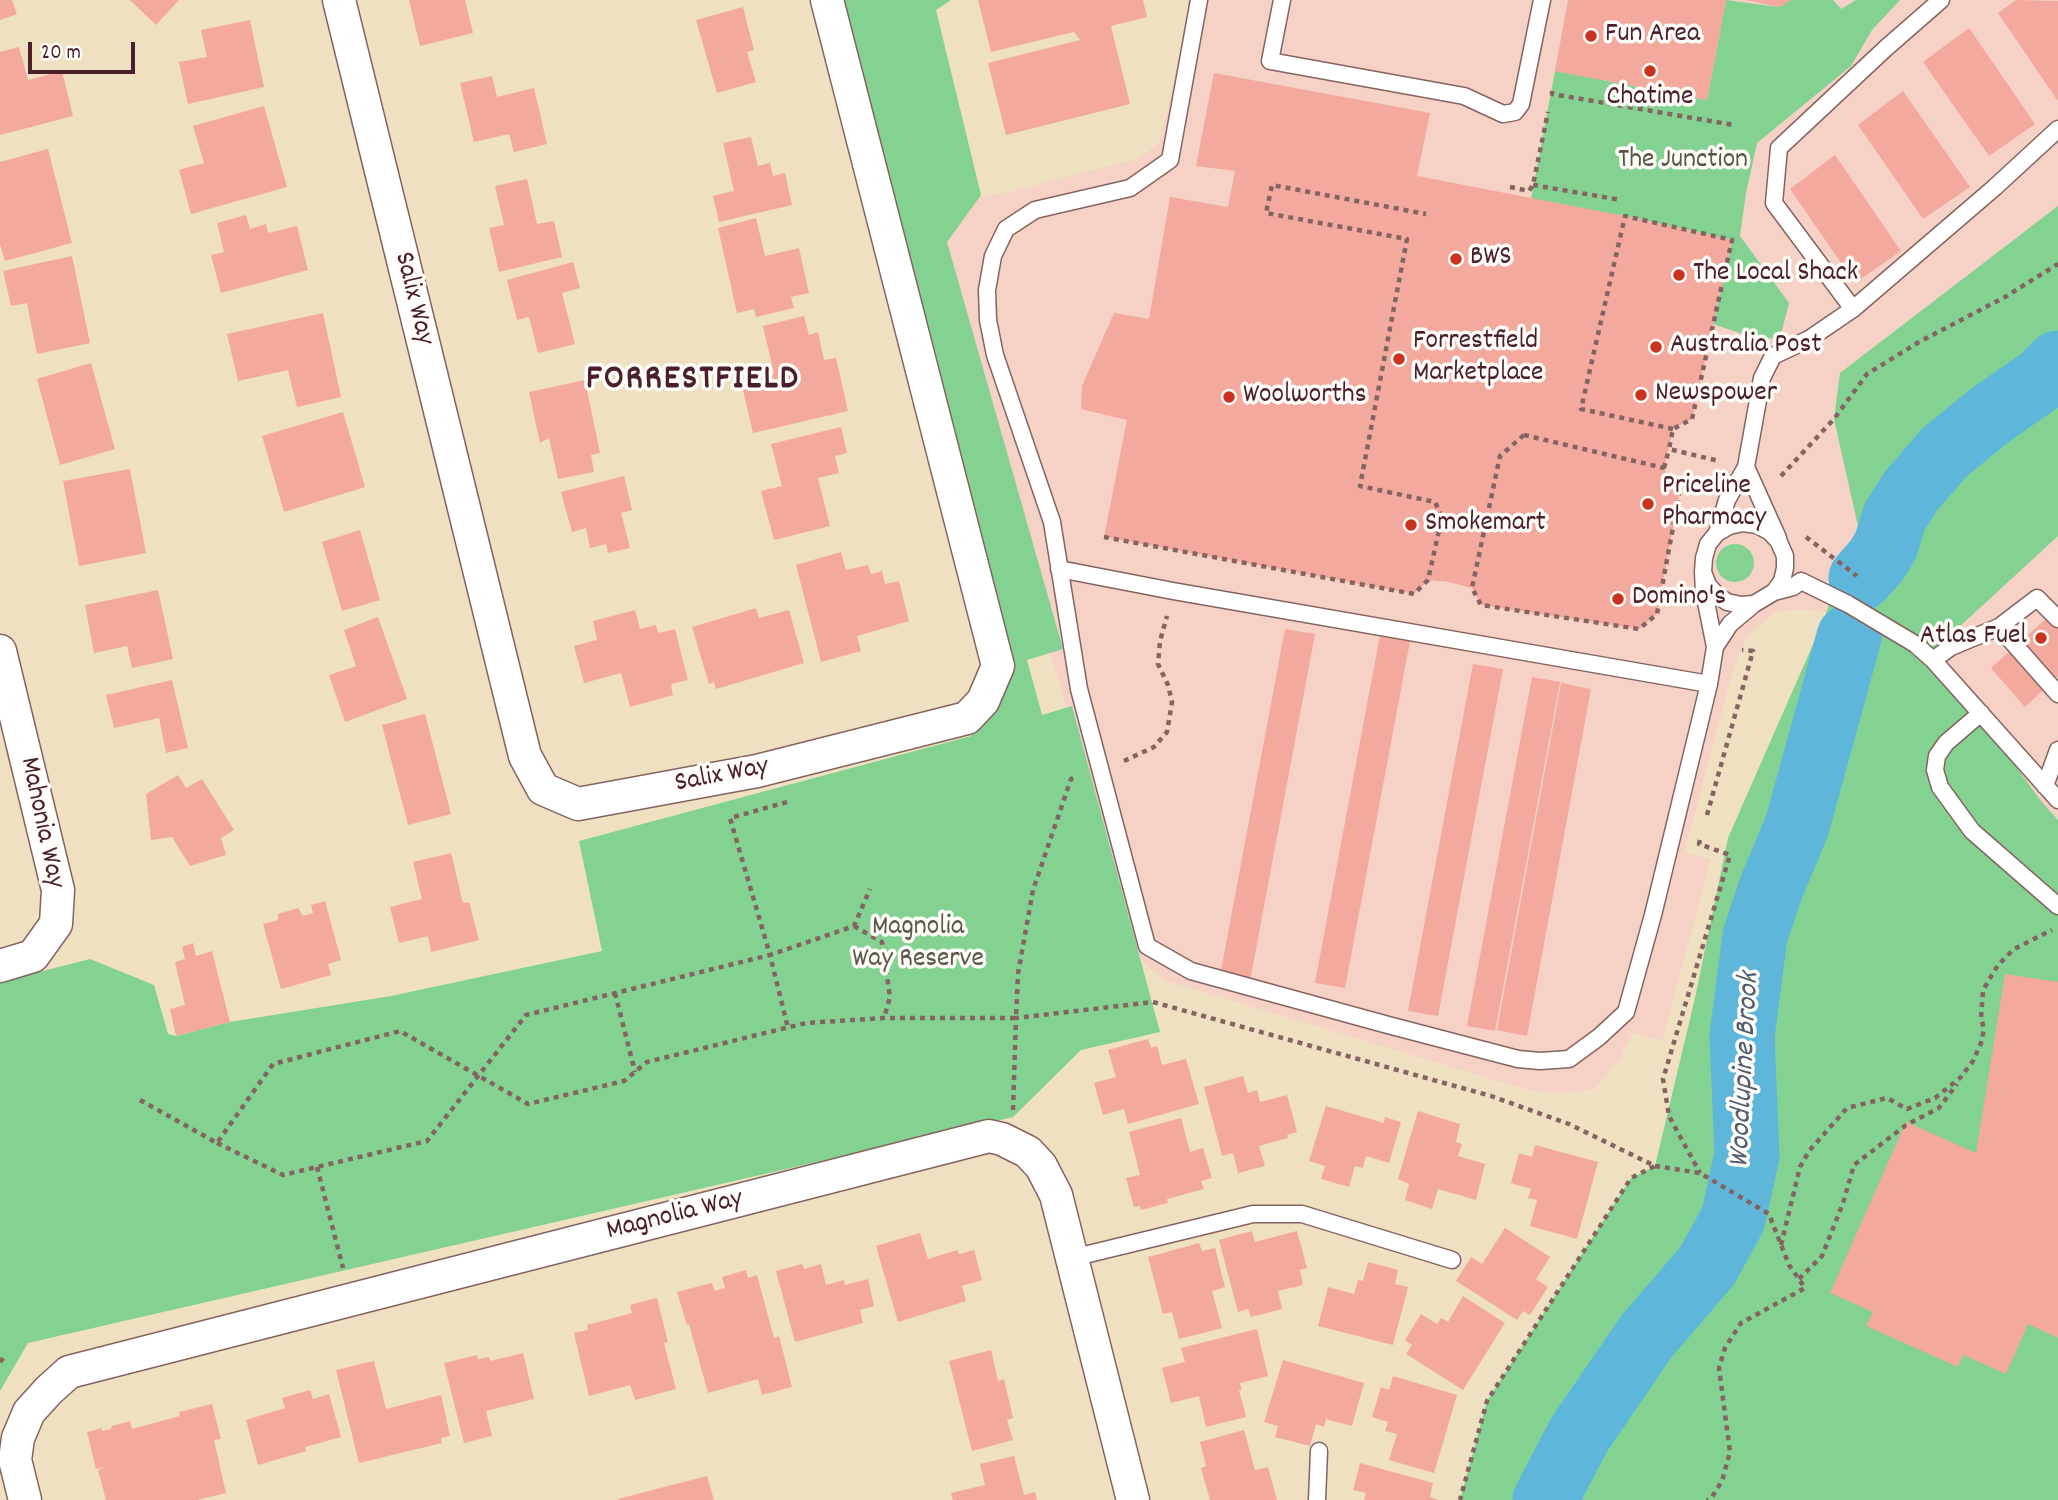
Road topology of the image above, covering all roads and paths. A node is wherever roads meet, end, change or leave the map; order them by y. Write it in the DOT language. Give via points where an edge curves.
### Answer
graph roads {
  1 [pos="339,0"];
  2 [pos="827,0"];
  3 [pos="1199,0"];
  4 [pos="1282,0"];
  5 [pos="1542,0"];
  6 [pos="1941,0"];
  7 [pos="1553,83"];
  8 [pos="1552,94"];
  9 [pos="1734,125"];
  10 [pos="2058,129"];
  11 [pos="1533,185"];
  12 [pos="1510,187"];
  13 [pos="1621,200"];
  14 [pos="1426,214"];
  15 [pos="2058,264"];
  16 [pos="1853,309"];
  17 [pos="1674,429"];
  18 [pos="1669,449"];
  19 [pos="1746,467"];
  20 [pos="1664,468"];
  21 [pos="1717,533"];
  22 [pos="1104,537"];
  23 [pos="1782,549"];
  24 [pos="1059,569"];
  25 [pos="1703,572"];
  26 [pos="1801,581"];
  27 [pos="1774,592"];
  28 [pos="1754,604"];
  29 [pos="2058,619"];
  30 [pos="1999,626"];
  31 [pos="1715,647"];
  32 [pos="0,651"];
  33 [pos="1933,660"];
  34 [pos="1709,684"];
  35 [pos="2058,694"];
  36 [pos="1981,713"];
  37 [pos="2058,750"];
  38 [pos="2045,786"];
  39 [pos="793,800"];
  40 [pos="2058,800"];
  41 [pos="1706,819"];
  42 [pos="1703,831"];
  43 [pos="870,889"];
  44 [pos="2058,906"];
  45 [pos="2058,925"];
  46 [pos="854,926"];
  47 [pos="770,955"];
  48 [pos="0,966"];
  49 [pos="615,993"];
  50 [pos="884,1018"];
  51 [pos="1016,1018"];
  52 [pos="788,1028"];
  53 [pos="1973,1061"];
  54 [pos="635,1072"];
  55 [pos="478,1076"];
  56 [pos="139,1100"];
  57 [pos="217,1143"];
  58 [pos="1012,1143"];
  59 [pos="317,1167"];
  60 [pos="1655,1167"];
  61 [pos="1700,1173"];
  62 [pos="1781,1245"];
  63 [pos="1072,1258"];
  64 [pos="1452,1260"];
  65 [pos="1798,1279"];
  66 [pos="352,1300"];
  67 [pos="6,1355"];
  68 [pos="0,1362"];
  69 [pos="1319,1451"];
  70 [pos="25,1500"];
  71 [pos="1133,1500"];
  72 [pos="1317,1500"];
  73 [pos="1460,1500"];
  74 [pos="1707,1500"];
  1 -- 2 [label="street, Salix Way" via="525,756 543,789 578,804 757,771 967,718 984,701 998,666"];
  3 -- 24 [label="lane" via="1170,160 1130,188 1035,210 1006,229 993,256 987,290 995,355 1052,522"];
  4 -- 5 [label="lane" via="1270,61 1464,96 1503,114 1515,112 1521,104"];
  6 -- 16 [label="lane" via="1779,148 1774,203"];
  7 -- 8 [label="path"];
  8 -- 9 [label="path"];
  8 -- 11 [label="path"];
  10 -- 16 [label="lane"];
  11 -- 12 [label="path" via="1529,191"];
  11 -- 13 [label="path"];
  14 -- 22 [label="path" via="1272,185 1266,213 1407,239 1360,486 1435,502 1442,517 1428,580 1414,594"];
  15 -- 19 [label="path" via="1867,374 1834,419 1781,476"];
  16 -- 19 [label="lane" via="1809,339 1773,356 1762,379"];
  17 -- 17 [label="path" via="1581,409 1625,216 1732,240 1692,419"];
  17 -- 18 [label="path"];
  18 -- 19 [label="path"];
  18 -- 20 [label="path"];
  19 -- 21 [label="lane" via="1727,500"];
  19 -- 23 [label="lane"];
  20 -- 20 [label="path" via="1679,495 1657,614 1639,629 1481,605 1472,588 1500,456 1524,435"];
  21 -- 23 [label="lane" via="1729,526 1750,524 1770,532"];
  21 -- 25 [label="lane" via="1708,544"];
  23 -- 26 [label="lane"];
  23 -- 27 [label="lane" via="1785,568"];
  24 -- 34 [label="lane"];
  24 -- 34 [label="lane" via="1079,688 1147,946 1191,971 1518,1059 1569,1059 1626,1012"];
  25 -- 28 [label="lane" via="1708,585 1727,602"];
  25 -- 31 [label="lane"];
  26 -- 27 [label="lane"];
  26 -- 33 [label="lane" via="1848,604"];
  27 -- 28 [label="lane"];
  28 -- 31 [label="lane" via="1730,624"];
  29 -- 30 [label="lane" via="2037,598"];
  30 -- 33 [label="lane"];
  30 -- 35 [label="lane"];
  31 -- 34 [label="lane"];
  31 -- 41 [label="path" via="1753,651"];
  32 -- 48 [label="street, Mahonia Way" via="58,890 56,924 33,956"];
  33 -- 36 [label="lane"];
  36 -- 38 [label="lane"];
  36 -- 44 [label="lane" via="1937,756 1940,787 1972,831"];
  37 -- 38 [label="lane"];
  38 -- 40 [label="lane"];
  39 -- 47 [label="path" via="730,818"];
  42 -- 61 [label="path" via="1699,844 1730,855 1663,1079 1669,1116"];
  43 -- 46 [label="path"];
  45 -- 53 [label="path" via="2014,950 1998,965 1983,990 1984,1029"];
  46 -- 47 [label="path"];
  46 -- 50 [label="path" via="882,942 890,996"];
  47 -- 49 [label="path"];
  47 -- 52 [label="path"];
  49 -- 54 [label="path"];
  49 -- 55 [label="path" via="526,1015"];
  50 -- 51 [label="path"];
  50 -- 52 [label="path"];
  51 -- 58 [label="path"];
  51 -- 60 [label="path" via="1153,1002 1491,1096 1569,1124"];
  52 -- 54 [label="path" via="647,1062"];
  53 -- 62 [label="path" via="1960,1078 1922,1105 1907,1109 1887,1098 1847,1108 1800,1167"];
  53 -- 65 [label="path" via="1939,1108 1906,1125 1854,1166 1822,1256"];
  54 -- 55 [label="path" via="624,1081 528,1104"];
  55 -- 57 [label="path" via="400,1031 273,1064"];
  55 -- 59 [label="path" via="427,1141"];
  56 -- 57 [label="path"];
  57 -- 59 [label="path" via="283,1175"];
  58 -- 63 [label="street" via="1028,1152 1050,1182"];
  58 -- 66 [label="street, Magnolia Way" via="989,1136"];
  59 -- 66 [label="path"];
  60 -- 61 [label="path"];
  60 -- 73 [label="path" via="1631,1178 1487,1401"];
  61 -- 62 [label="path" via="1769,1214"];
  62 -- 65 [label="path"];
  63 -- 64 [label="lane" via="1253,1214 1302,1214"];
  63 -- 71 [label="street"];
  65 -- 74 [label="path" via="1805,1288 1741,1322 1724,1348 1719,1368 1730,1452 1722,1481"];
  66 -- 70 [label="street, Magnolia Way" via="69,1372 29,1412 18,1438 15,1460"];
  67 -- 68 [label="path"];
  69 -- 72 [label="lane"];
}
